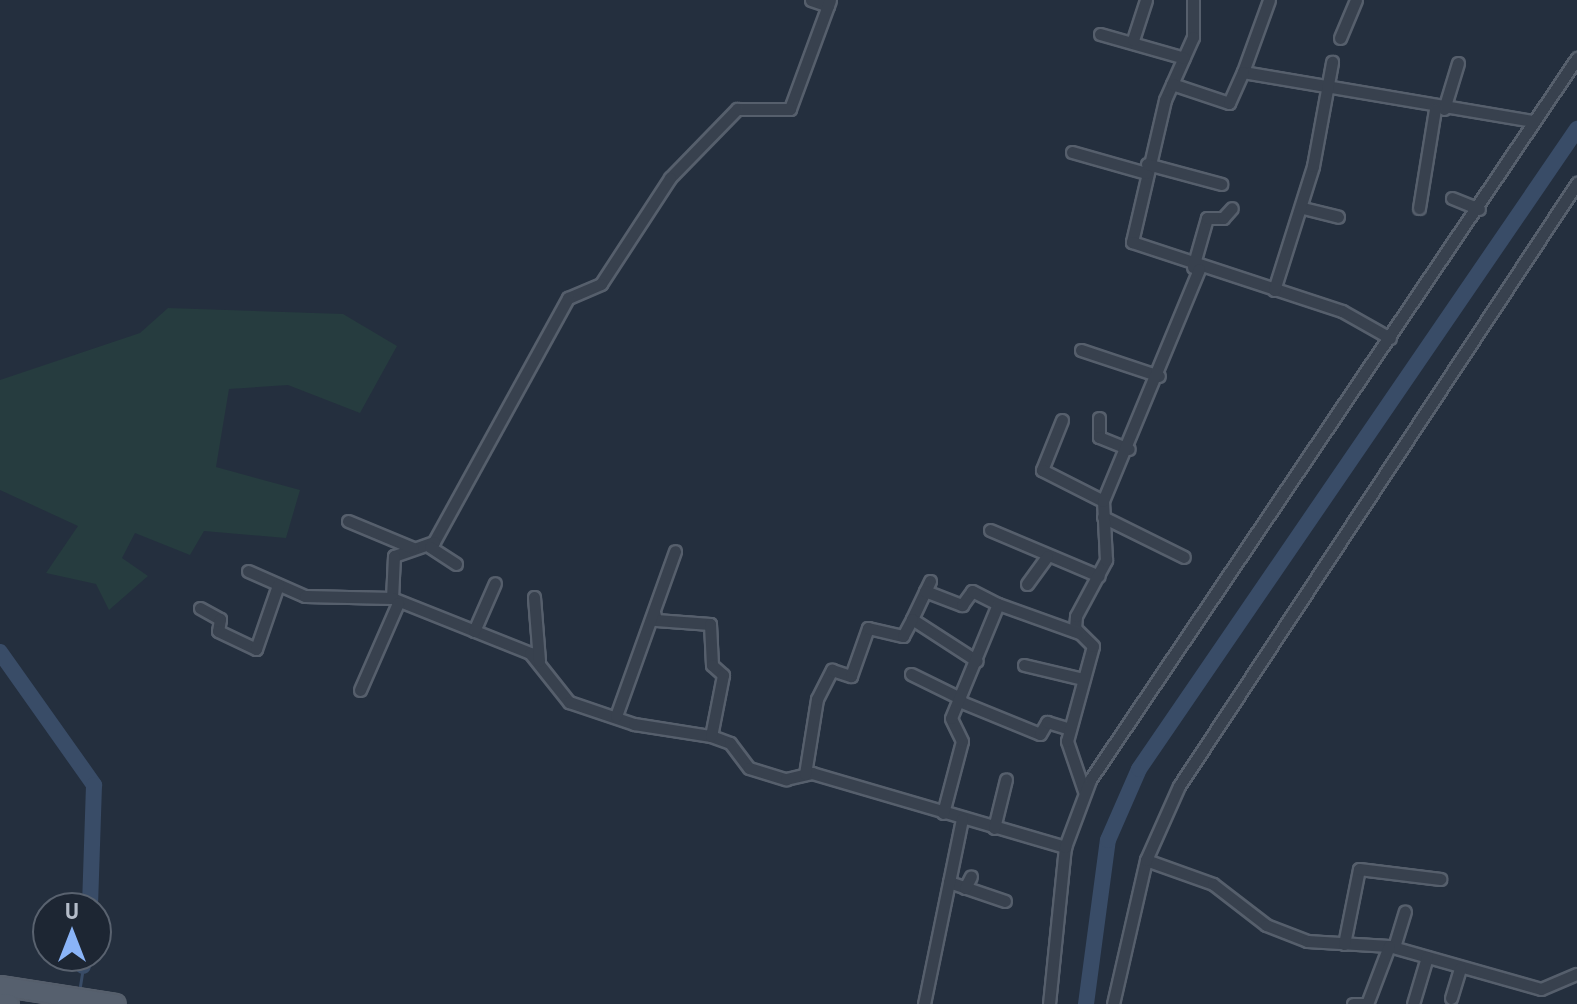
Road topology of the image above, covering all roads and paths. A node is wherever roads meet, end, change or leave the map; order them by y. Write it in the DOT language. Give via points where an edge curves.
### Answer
graph roads {
  1 [pos="811,0"];
  2 [pos="1146,0"];
  3 [pos="1193,0"];
  4 [pos="1269,0"];
  5 [pos="1356,0"];
  6 [pos="829,3"];
  7 [pos="1100,34"];
  8 [pos="1340,38"];
  9 [pos="1133,40"];
  10 [pos="1184,58"];
  11 [pos="1577,58"];
  12 [pos="1332,62"];
  13 [pos="1458,63"];
  14 [pos="1243,72"];
  15 [pos="1172,84"];
  16 [pos="1329,89"];
  17 [pos="1440,109"];
  18 [pos="1532,121"];
  19 [pos="1072,152"];
  20 [pos="1147,168"];
  21 [pos="1577,183"];
  22 [pos="1221,184"];
  23 [pos="1452,198"];
  24 [pos="1232,208"];
  25 [pos="1303,208"];
  26 [pos="1419,208"];
  27 [pos="1479,209"];
  28 [pos="1338,217"];
  29 [pos="1196,268"];
  30 [pos="1274,290"];
  31 [pos="1390,338"];
  32 [pos="1081,350"];
  33 [pos="1159,376"];
  34 [pos="1099,418"];
  35 [pos="1062,420"];
  36 [pos="1129,449"];
  37 [pos="1103,501"];
  38 [pos="1103,517"];
  39 [pos="348,521"];
  40 [pos="990,530"];
  41 [pos="430,547"];
  42 [pos="413,549"];
  43 [pos="675,551"];
  44 [pos="1047,556"];
  45 [pos="1184,557"];
  46 [pos="456,564"];
  47 [pos="248,571"];
  48 [pos="1099,576"];
  49 [pos="495,583"];
  50 [pos="1027,584"];
  51 [pos="278,585"];
  52 [pos="534,597"];
  53 [pos="395,600"];
  54 [pos="998,604"];
  55 [pos="200,608"];
  56 [pos="654,612"];
  57 [pos="912,619"];
  58 [pos="474,631"];
  59 [pos="1079,633"];
  60 [pos="539,661"];
  61 [pos="977,661"];
  62 [pos="1024,665"];
  63 [pos="911,674"];
  64 [pos="1083,679"];
  65 [pos="360,690"];
  66 [pos="959,700"];
  67 [pos="616,716"];
  68 [pos="1070,729"];
  69 [pos="711,736"];
  70 [pos="805,774"];
  71 [pos="1006,779"];
  72 [pos="1084,791"];
  73 [pos="943,813"];
  74 [pos="962,819"];
  75 [pos="994,828"];
  76 [pos="1065,847"];
  77 [pos="1146,860"];
  78 [pos="1440,879"];
  79 [pos="949,882"];
  80 [pos="1005,901"];
  81 [pos="1405,912"];
  82 [pos="1344,944"];
  83 [pos="1392,946"];
  84 [pos="1427,957"];
  85 [pos="1460,968"];
  86 [pos="1577,974"];
  87 [pos="0,986"];
  88 [pos="1451,998"];
  89 [pos="0,1003"];
  90 [pos="9,1004"];
  91 [pos="116,1004"];
  92 [pos="924,1004"];
  93 [pos="1049,1004"];
  94 [pos="1113,1004"];
  95 [pos="1353,1004"];
  96 [pos="1367,1004"];
  97 [pos="1413,1004"];
  1 -- 6 [label="street"];
  2 -- 9 [label="street"];
  3 -- 10 [label="street"];
  4 -- 14 [label="street"];
  5 -- 8 [label="street"];
  6 -- 41 [label="street" via="790,109 737,109 670,178 601,284 568,298"];
  7 -- 9 [label="street"];
  9 -- 10 [label="street"];
  10 -- 15 [label="street"];
  11 -- 18 [label="street"];
  12 -- 16 [label="street"];
  13 -- 17 [label="street"];
  14 -- 15 [label="street" via="1229,103"];
  14 -- 16 [label="street"];
  15 -- 20 [label="street"];
  16 -- 17 [label="street"];
  16 -- 25 [label="street"];
  17 -- 18 [label="street"];
  17 -- 26 [label="street"];
  18 -- 27 [label="street"];
  19 -- 20 [label="street"];
  20 -- 22 [label="street"];
  20 -- 29 [label="street" via="1132,242"];
  21 -- 77 [label="street" via="1430,413 1220,716"];
  23 -- 27 [label="street"];
  24 -- 29 [label="street" via="1223,218 1207,218"];
  25 -- 28 [label="street"];
  25 -- 30 [label="street"];
  27 -- 31 [label="street"];
  29 -- 30 [label="street"];
  29 -- 33 [label="street"];
  30 -- 31 [label="street" via="1342,311"];
  31 -- 72 [label="street"];
  32 -- 33 [label="street"];
  33 -- 36 [label="street"];
  34 -- 36 [label="street" via="1099,437"];
  35 -- 37 [label="street" via="1042,470"];
  36 -- 37 [label="street"];
  37 -- 38 [label="street"];
  38 -- 45 [label="street"];
  38 -- 48 [label="street" via="1107,553"];
  39 -- 42 [label="street"];
  40 -- 44 [label="street"];
  41 -- 42 [label="street"];
  41 -- 46 [label="street"];
  42 -- 53 [label="street" via="394,556"];
  43 -- 56 [label="street"];
  44 -- 48 [label="street"];
  44 -- 50 [label="street"];
  47 -- 51 [label="street"];
  48 -- 59 [label="street" via="1077,612"];
  49 -- 58 [label="street"];
  51 -- 53 [label="street" via="323,599"];
  51 -- 55 [label="street" via="256,649 218,631 220,619"];
  52 -- 60 [label="street"];
  53 -- 58 [label="street"];
  53 -- 65 [label="street"];
  54 -- 57 [label="street" via="971,591 962,605 927,586"];
  54 -- 59 [label="street"];
  54 -- 61 [label="street"];
  56 -- 67 [label="street" via="645,620"];
  56 -- 69 [label="street" via="657,620 710,624 712,665 723,675"];
  57 -- 61 [label="street"];
  57 -- 70 [label="street" via="901,637 868,628 851,676 832,670 817,699"];
  58 -- 60 [label="street"];
  59 -- 64 [label="street" via="1093,646"];
  60 -- 67 [label="street" via="564,700"];
  61 -- 66 [label="street"];
  62 -- 64 [label="street"];
  63 -- 66 [label="street"];
  64 -- 68 [label="street"];
  66 -- 68 [label="street" via="1040,734 1047,722"];
  66 -- 73 [label="street" via="951,723 962,741"];
  67 -- 69 [label="street"];
  68 -- 72 [label="street" via="1067,750"];
  69 -- 70 [label="street" via="730,743 749,768 786,779"];
  70 -- 73 [label="street"];
  71 -- 75 [label="street"];
  72 -- 76 [label="street"];
  73 -- 74 [label="street"];
  74 -- 75 [label="street"];
  74 -- 79 [label="street"];
  75 -- 76 [label="street"];
  76 -- 93 [label="street"];
  77 -- 82 [label="street" via="1213,884 1282,933"];
  77 -- 94 [label="street"];
  78 -- 82 [label="street" via="1359,869"];
  79 -- 80 [label="street" via="968,882"];
  79 -- 92 [label="street"];
  81 -- 83 [label="street"];
  82 -- 83 [label="street"];
  83 -- 84 [label="street"];
  83 -- 96 [label="street"];
  84 -- 85 [label="street"];
  84 -- 97 [label="street"];
  85 -- 86 [label="street" via="1541,989"];
  85 -- 88 [label="street"];
  87 -- 91 [label="main road"];
  89 -- 90 [label="main road"];
  95 -- 96 [label="street"];
}
